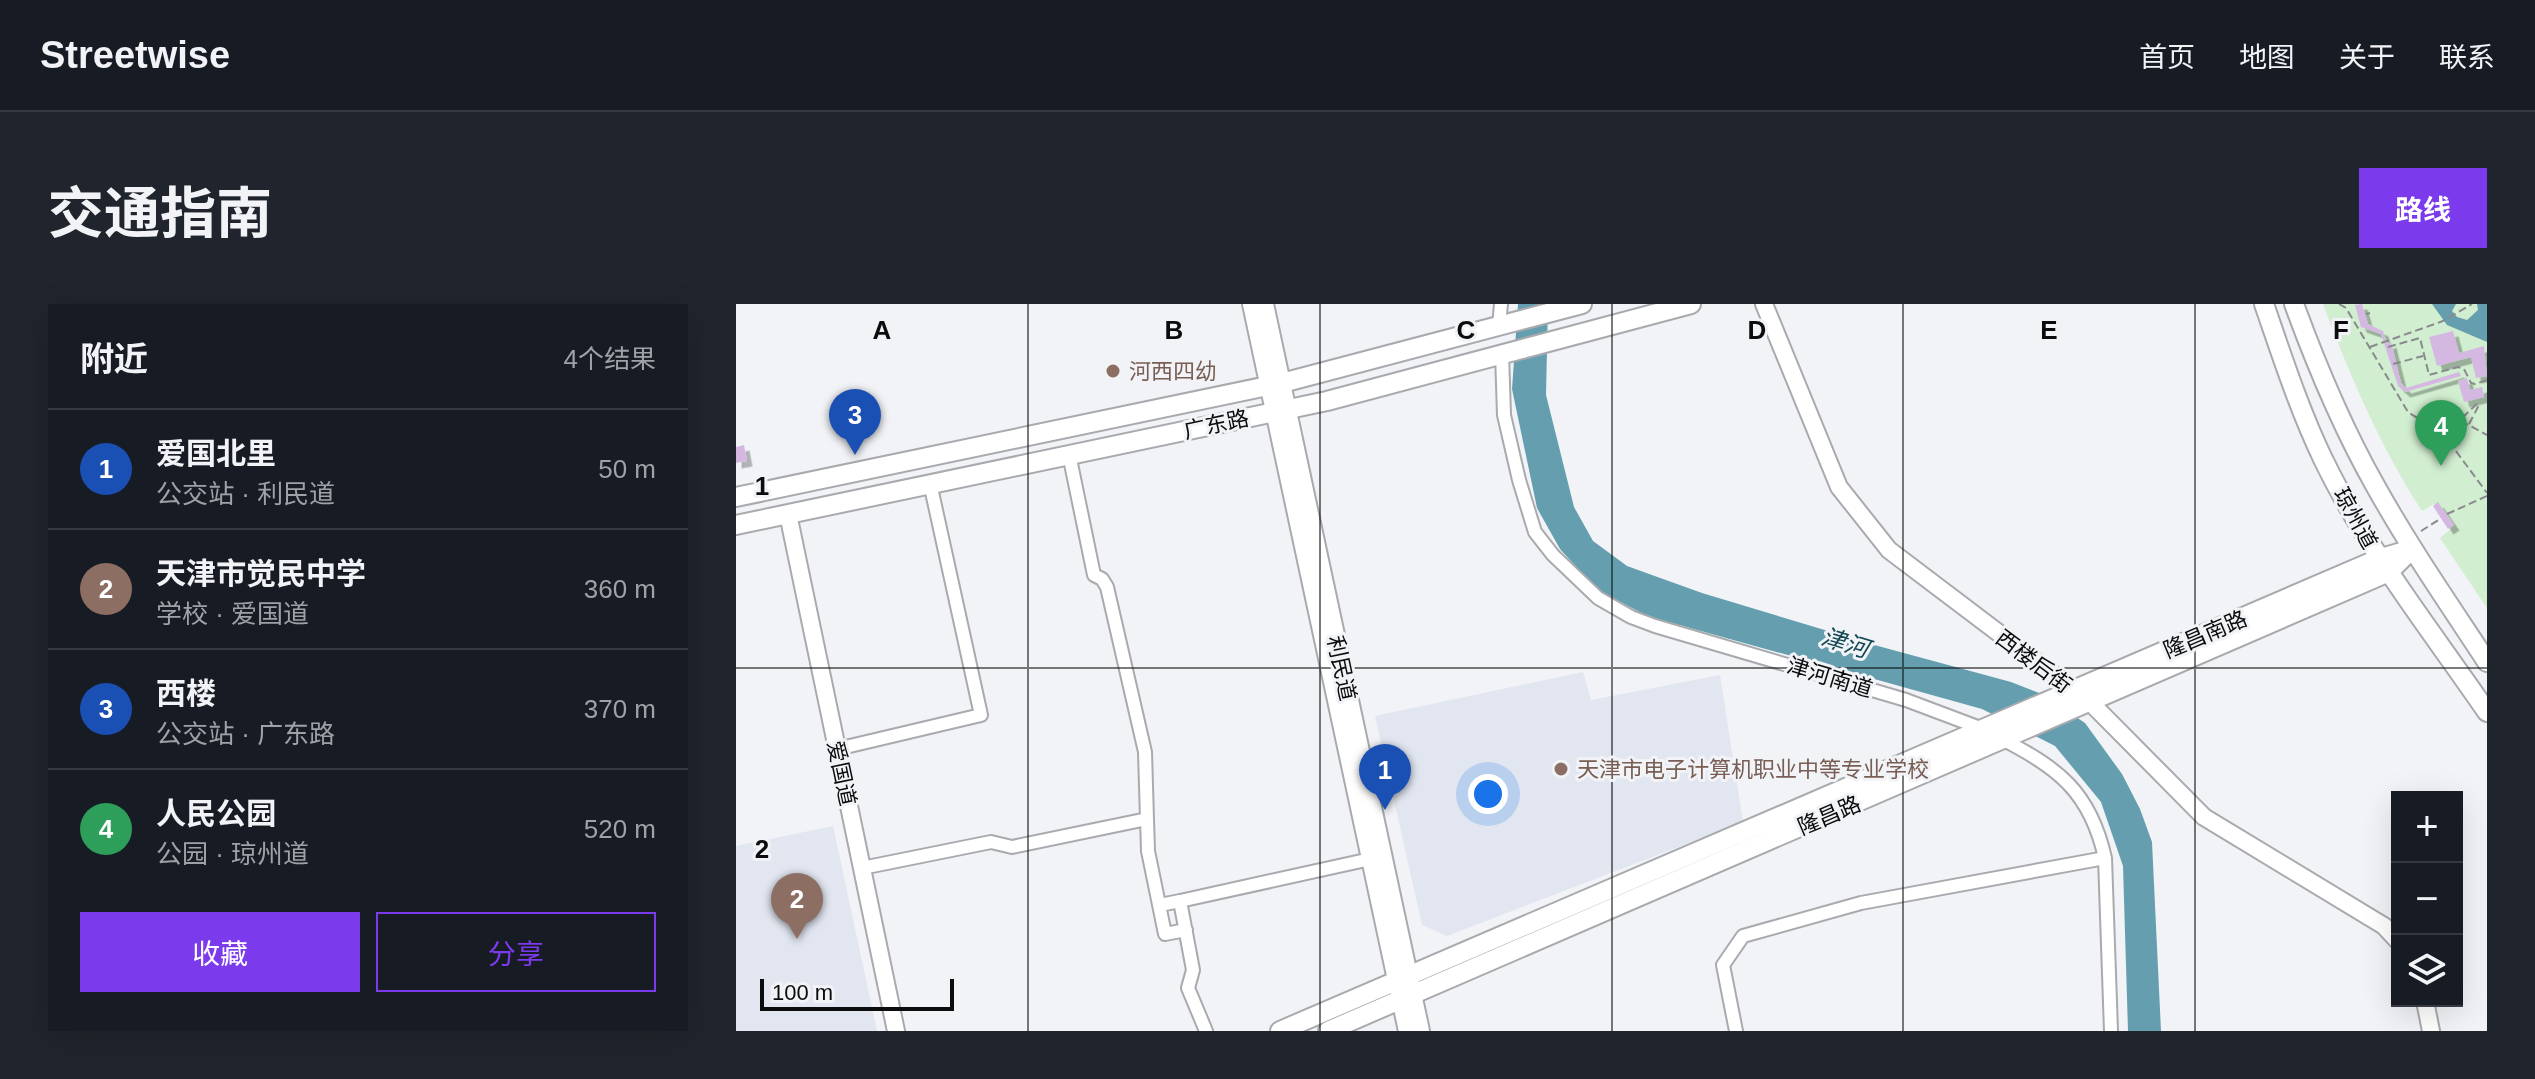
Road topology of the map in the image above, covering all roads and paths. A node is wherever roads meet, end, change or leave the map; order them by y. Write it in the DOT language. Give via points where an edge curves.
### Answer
graph roads {
  1 [pos="1251,304"];
  2 [pos="1265,304"];
  3 [pos="1501,304"];
  4 [pos="1582,304"];
  5 [pos="1691,304"];
  6 [pos="1764,304"];
  7 [pos="2264,304"];
  8 [pos="2294,304"];
  9 [pos="2339,304"];
  10 [pos="2472,304"];
  11 [pos="1560,307"];
  12 [pos="2357,316"];
  13 [pos="2352,318"];
  14 [pos="1499,326"];
  15 [pos="2369,347"];
  16 [pos="2388,347"];
  17 [pos="1502,353"];
  18 [pos="2424,356"];
  19 [pos="2393,364"];
  20 [pos="2466,373"];
  21 [pos="2461,374"];
  22 [pos="2487,380"];
  23 [pos="1275,384"];
  24 [pos="1280,411"];
  25 [pos="2461,421"];
  26 [pos="2469,425"];
  27 [pos="2444,435"];
  28 [pos="2487,435"];
  29 [pos="1069,454"];
  30 [pos="930,483"];
  31 [pos="2487,494"];
  32 [pos="736,497"];
  33 [pos="788,514"];
  34 [pos="2447,514"];
  35 [pos="2440,519"];
  36 [pos="736,525"];
  37 [pos="2410,545"];
  38 [pos="2384,566"];
  39 [pos="2487,662"];
  40 [pos="2078,699"];
  41 [pos="2487,712"];
  42 [pos="2000,732"];
  43 [pos="837,749"];
  44 [pos="1147,819"];
  45 [pos="1376,858"];
  46 [pos="2105,858"];
  47 [pos="862,868"];
  48 [pos="1180,901"];
  49 [pos="1160,905"];
  50 [pos="1186,930"];
  51 [pos="2392,935"];
  52 [pos="1402,977"];
  53 [pos="1407,998"];
  54 [pos="2426,1007"];
  55 [pos="896,1031"];
  56 [pos="1206,1031"];
  57 [pos="1280,1031"];
  58 [pos="1328,1031"];
  59 [pos="1407,1031"];
  60 [pos="1421,1031"];
  61 [pos="1736,1031"];
  62 [pos="2111,1031"];
  63 [pos="2431,1031"];
  1 -- 23 [label="street, 利民道"];
  2 -- 23 [label="street, 利民道"];
  3 -- 14 [label="street"];
  4 -- 11 [label="main road, 广东路"];
  5 -- 17 [label="main road, 广东路"];
  6 -- 40 [label="street, 西楼后街" via="1839,487 1889,550"];
  7 -- 38 [label="main road, 琼州道" via="2323,460"];
  8 -- 37 [label="main road, 琼州道" via="2350,439"];
  9 -- 13 [label="path"];
  10 -- 15 [label="path" via="2443,321"];
  11 -- 14 [label="main road, 广东路"];
  12 -- 13 [label="path"];
  13 -- 15 [label="path"];
  14 -- 23 [label="main road, 广东路"];
  15 -- 27 [label="path" via="2408,412"];
  16 -- 18 [label="path" via="2420,338"];
  17 -- 24 [label="main road, 广东路"];
  17 -- 42 [label="street, 津河南道" via="1504,415 1535,532 1598,598 1655,626"];
  18 -- 19 [label="path"];
  18 -- 20 [label="path" via="2429,375 2458,367"];
  20 -- 21 [label="path"];
  20 -- 22 [label="path" via="2471,383"];
  23 -- 24 [label="street, 利民道"];
  23 -- 32 [label="main road, 广东路"];
  24 -- 29 [label="main road, 广东路"];
  24 -- 45 [label="street, 利民道"];
  25 -- 26 [label="path"];
  25 -- 26 [label="path" via="2479,402"];
  25 -- 27 [label="path"];
  26 -- 28 [label="path"];
  27 -- 31 [label="path"];
  29 -- 30 [label="main road, 广东路"];
  29 -- 44 [label="street" via="1094,575 1107,587 1145,752"];
  30 -- 33 [label="main road, 广东路"];
  30 -- 43 [label="street" via="981,715"];
  31 -- 34 [label="path"];
  33 -- 36 [label="main road, 广东路"];
  33 -- 43 [label="street, 爱国道"];
  35 -- 37 [label="path"];
  37 -- 38 [label="main road, 隆昌南路"];
  37 -- 39 [label="main road, 琼州道"];
  38 -- 40 [label="main road, 隆昌南路"];
  38 -- 41 [label="main road, 琼州道"];
  40 -- 42 [label="main road, 隆昌路"];
  40 -- 51 [label="street, 西楼后街" via="2204,817"];
  42 -- 46 [label="street, 津河南道" via="2084,800"];
  42 -- 52 [label="main road, 隆昌路"];
  42 -- 53 [label="main road, 隆昌路"];
  43 -- 47 [label="street, 爱国道"];
  44 -- 47 [label="street" via="1012,847 991,842"];
  44 -- 49 [label="street"];
  45 -- 48 [label="street"];
  45 -- 52 [label="street, 利民道"];
  46 -- 61 [label="street" via="1861,903 1743,936 1723,965"];
  46 -- 62 [label="street, 津河南道"];
  47 -- 55 [label="street, 爱国道"];
  48 -- 49 [label="street"];
  48 -- 50 [label="street"];
  49 -- 50 [label="street" via="1165,934"];
  50 -- 56 [label="street" via="1193,970 1188,988"];
  52 -- 53 [label="street, 利民道"];
  52 -- 57 [label="main road, 隆昌路"];
  53 -- 58 [label="main road, 隆昌路"];
  53 -- 59 [label="street, 利民道"];
  53 -- 60 [label="street, 利民道"];
  54 -- 63 [label="street"];
}
